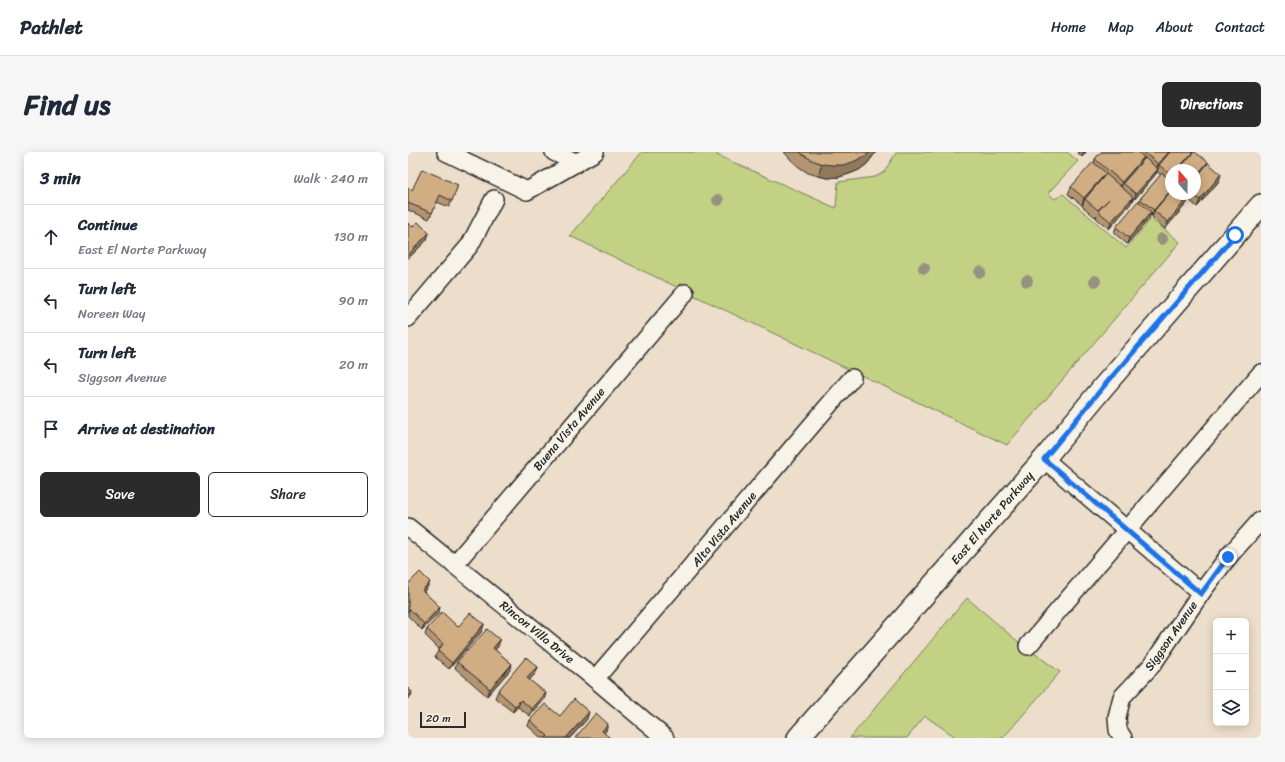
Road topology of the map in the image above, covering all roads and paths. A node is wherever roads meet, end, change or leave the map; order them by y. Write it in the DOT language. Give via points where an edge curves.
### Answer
graph roads {
  1 [pos="446,152"];
  2 [pos="554,152"];
  3 [pos="595,152"];
  4 [pos="577,163"];
  5 [pos="494,199"];
  6 [pos="1261,205"];
  7 [pos="685,293"];
  8 [pos="410,312"];
  9 [pos="1261,373"];
  10 [pos="852,378"];
  11 [pos="1044,459"];
  12 [pos="1261,520"];
  13 [pos="408,527"];
  14 [pos="1127,530"];
  15 [pos="454,564"];
  16 [pos="1201,594"];
  17 [pos="1028,646"];
  18 [pos="595,679"];
  19 [pos="665,738"];
  20 [pos="798,738"];
  21 [pos="1123,738"];
  1 -- 4 [label="street" via="527,191"];
  2 -- 4 [label="street"];
  3 -- 4 [label="street"];
  5 -- 8 [label="street" via="470,245"];
  6 -- 11 [label="main road, East El Norte Parkway"];
  7 -- 15 [label="street, Buena Vista Avenue"];
  9 -- 14 [label="street"];
  10 -- 18 [label="street, Alta Vista Avenue"];
  11 -- 14 [label="street"];
  11 -- 20 [label="main road, East El Norte Parkway"];
  12 -- 16 [label="street, Siggson Avenue" via="1228,557"];
  13 -- 15 [label="street, Rincon Villa Drive"];
  14 -- 16 [label="street"];
  14 -- 17 [label="street"];
  15 -- 18 [label="street, Rincon Villa Drive"];
  16 -- 21 [label="street, Siggson Avenue" via="1152,665 1122,697 1117,717 1118,730"];
  18 -- 19 [label="street, Rincon Villa Drive"];
}
